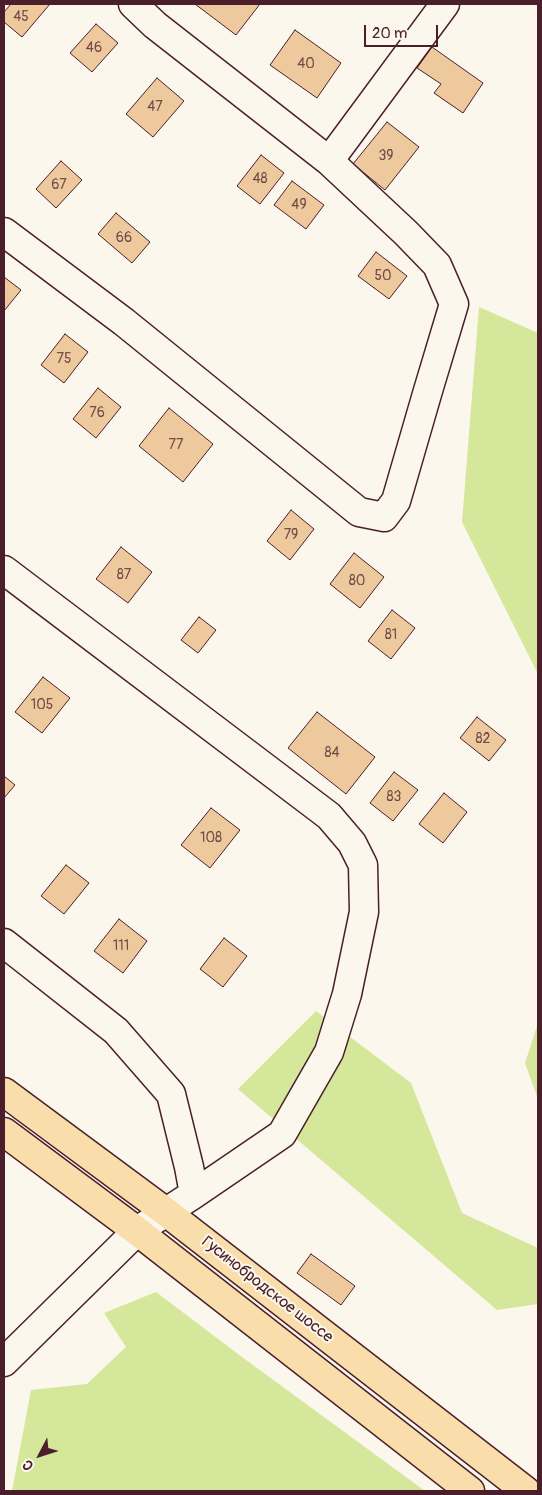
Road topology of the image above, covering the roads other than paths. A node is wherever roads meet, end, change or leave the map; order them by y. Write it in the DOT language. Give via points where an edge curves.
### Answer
graph roads {
  1 [pos="132,4"];
  2 [pos="445,4"];
  3 [pos="329,161"];
  4 [pos="4,232"];
  5 [pos="4,570"];
  6 [pos="4,943"];
  7 [pos="4,1092"];
  8 [pos="4,1132"];
  9 [pos="194,1194"];
  10 [pos="166,1212"];
  11 [pos="137,1232"];
  12 [pos="4,1362"];
  13 [pos="470,1491"];
  14 [pos="526,1491"];
  1 -- 3 [label="street"];
  2 -- 3 [label="street"];
  3 -- 4 [label="street" via="437,265 454,304 396,501 384,517 359,512 124,322"];
  5 -- 9 [label="street" via="329,816 352,843 363,865 364,912 348,994 330,1052 282,1134"];
  6 -- 9 [label="street" via="116,1031 171,1094"];
  7 -- 10 [label="main road, Гусинобродское шоссе"];
  8 -- 11 [label="main road, Гусинобродское шоссе"];
  9 -- 10 [label="street"];
  10 -- 11 [label="street"];
  10 -- 14 [label="main road, Гусинобродское шоссе"];
  11 -- 12 [label="street"];
  11 -- 13 [label="main road, Гусинобродское шоссе"];
}
